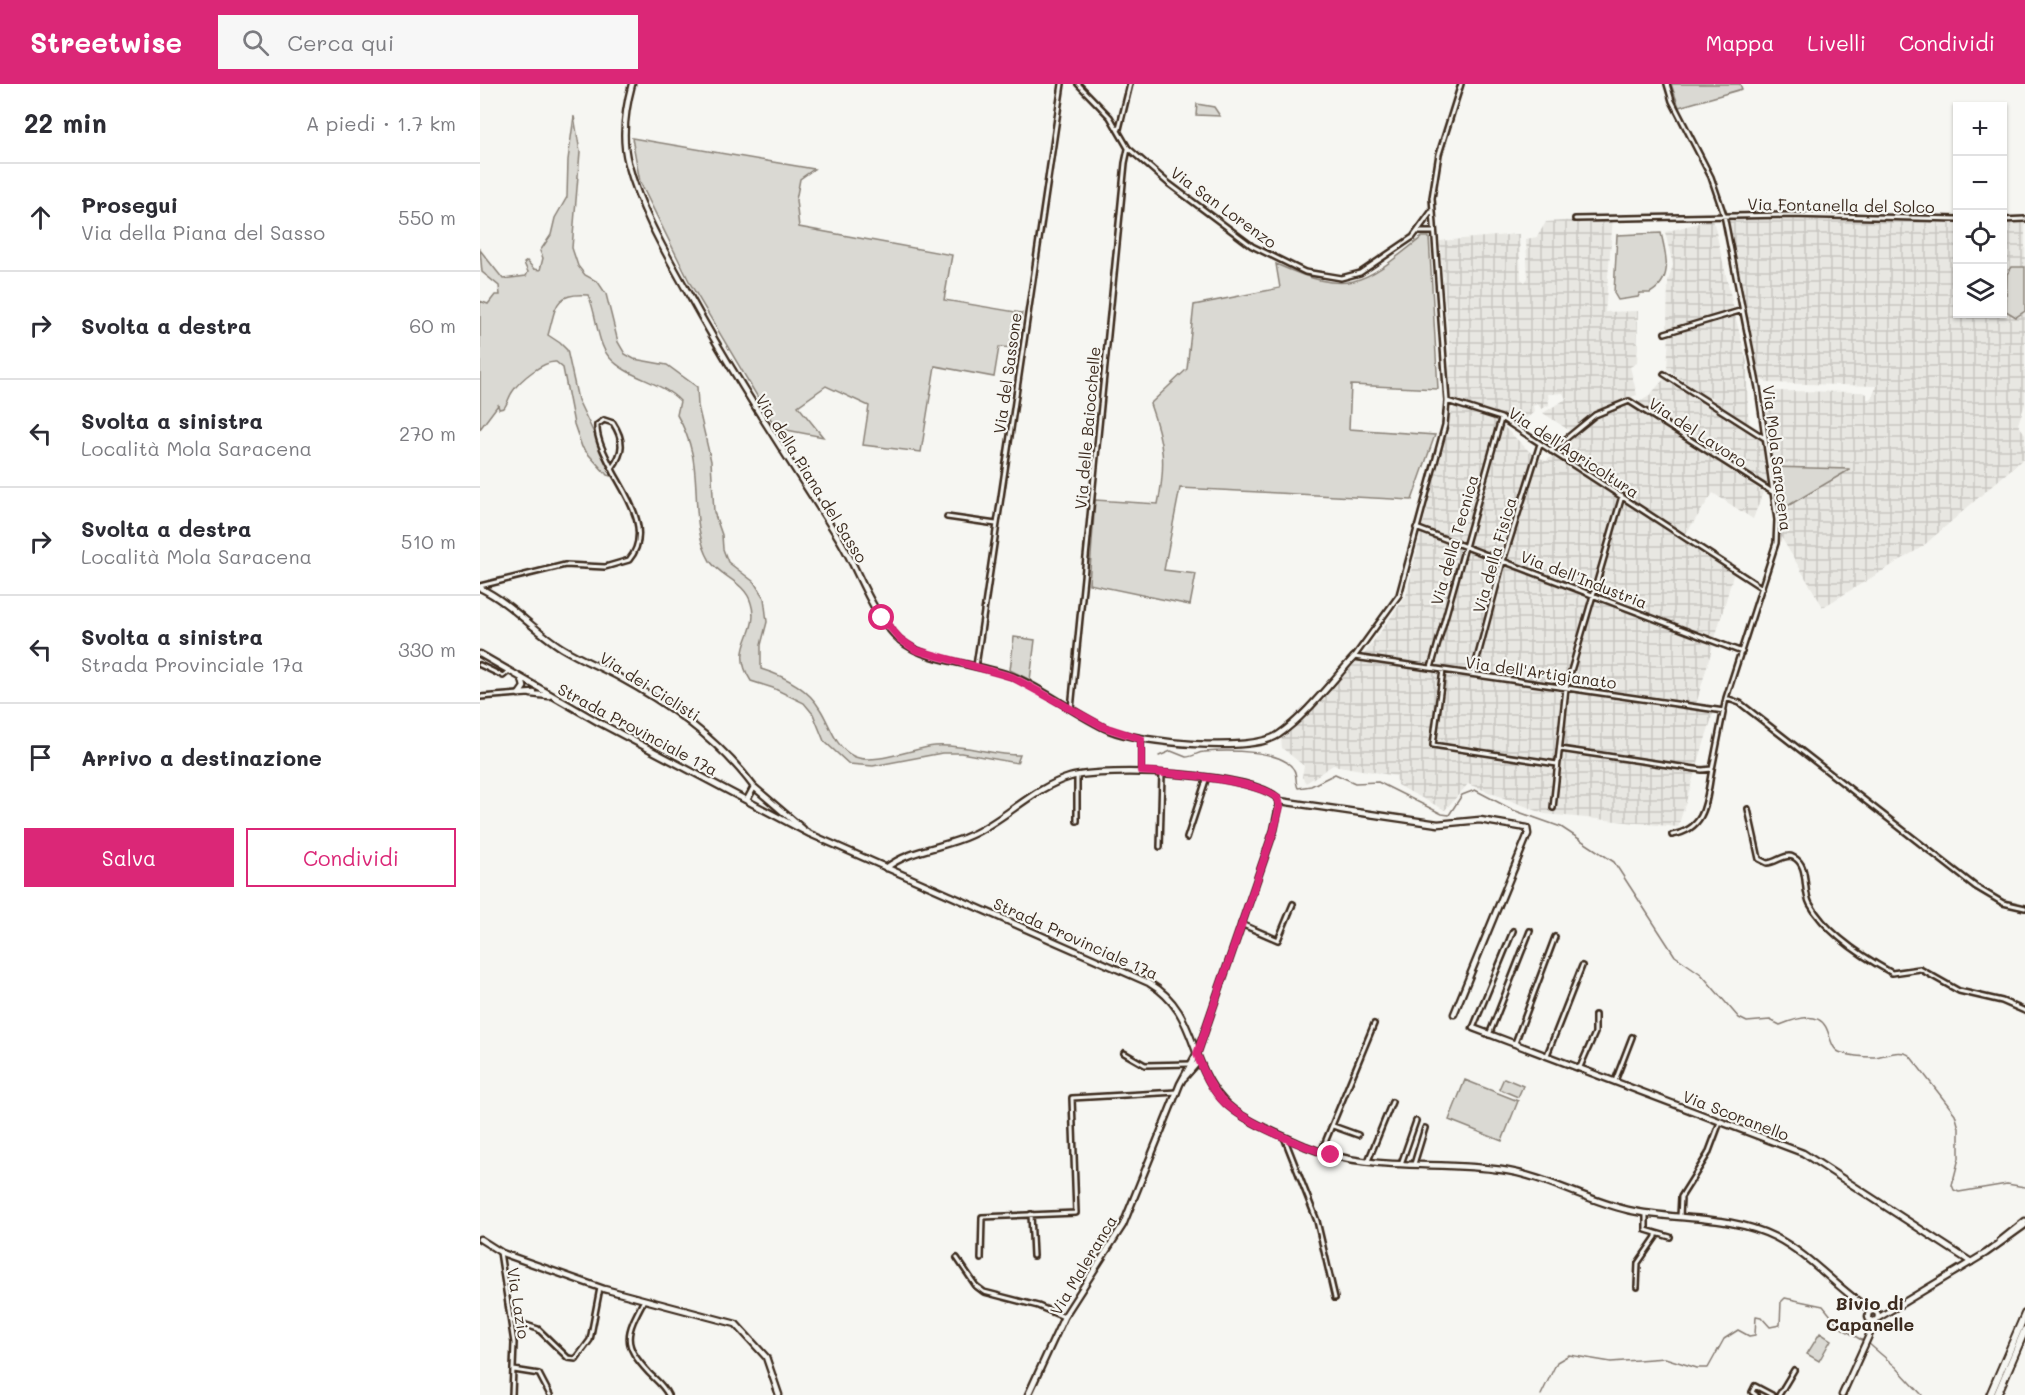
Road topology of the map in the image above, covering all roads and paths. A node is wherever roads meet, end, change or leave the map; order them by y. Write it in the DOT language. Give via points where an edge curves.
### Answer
graph roads {
  1 [pos="632,84"];
  2 [pos="1062,84"];
  3 [pos="1078,84"];
  4 [pos="1130,84"];
  5 [pos="1461,84"];
  6 [pos="1667,84"];
  7 [pos="1118,129"];
  8 [pos="1128,149"];
  9 [pos="1432,210"];
  10 [pos="1724,215"];
  11 [pos="1575,219"];
  12 [pos="1953,219"];
  13 [pos="2025,219"];
  14 [pos="2007,220"];
  15 [pos="1434,232"];
  16 [pos="1417,233"];
  17 [pos="1743,310"];
  18 [pos="1665,333"];
  19 [pos="1664,374"];
  20 [pos="1447,401"];
  21 [pos="1501,418"];
  22 [pos="1766,439"];
  23 [pos="1540,444"];
  24 [pos="1551,451"];
  25 [pos="612,468"];
  26 [pos="1774,493"];
  27 [pos="1622,496"];
  28 [pos="946,517"];
  29 [pos="996,524"];
  30 [pos="1416,528"];
  31 [pos="1464,547"];
  32 [pos="1503,561"];
  33 [pos="480,587"];
  34 [pos="1762,588"];
  35 [pos="1592,595"];
  36 [pos="1742,652"];
  37 [pos="480,654"];
  38 [pos="1354,657"];
  39 [pos="480,665"];
  40 [pos="976,666"];
  41 [pos="1431,668"];
  42 [pos="1443,670"];
  43 [pos="509,671"];
  44 [pos="1473,674"];
  45 [pos="522,679"];
  46 [pos="538,688"];
  47 [pos="1566,688"];
  48 [pos="531,693"];
  49 [pos="519,694"];
  50 [pos="480,697"];
  51 [pos="553,697"];
  52 [pos="1726,698"];
  53 [pos="1071,709"];
  54 [pos="1724,711"];
  55 [pos="1141,739"];
  56 [pos="1560,749"];
  57 [pos="1557,764"];
  58 [pos="1712,769"];
  59 [pos="1141,771"];
  60 [pos="1162,773"];
  61 [pos="1077,776"];
  62 [pos="1207,777"];
  63 [pos="754,787"];
  64 [pos="747,800"];
  65 [pos="1280,801"];
  66 [pos="1553,808"];
  67 [pos="1748,809"];
  68 [pos="1077,821"];
  69 [pos="805,831"];
  70 [pos="1672,835"];
  71 [pos="1187,838"];
  72 [pos="1160,847"];
  73 [pos="886,868"];
  74 [pos="1293,904"];
  75 [pos="2025,908"];
  76 [pos="1241,924"];
  77 [pos="1513,931"];
  78 [pos="1530,931"];
  79 [pos="1555,937"];
  80 [pos="1582,966"];
  81 [pos="2025,1011"];
  82 [pos="1454,1014"];
  83 [pos="1595,1015"];
  84 [pos="1374,1024"];
  85 [pos="1473,1028"];
  86 [pos="1488,1035"];
  87 [pos="1632,1037"];
  88 [pos="1515,1045"];
  89 [pos="1125,1053"];
  90 [pos="1197,1054"];
  91 [pos="1547,1055"];
  92 [pos="1199,1061"];
  93 [pos="1191,1064"];
  94 [pos="1580,1067"];
  95 [pos="1182,1080"];
  96 [pos="1616,1082"];
  97 [pos="1177,1092"];
  98 [pos="1392,1102"];
  99 [pos="1416,1121"];
  100 [pos="1720,1122"];
  101 [pos="1333,1126"];
  102 [pos="1425,1128"];
  103 [pos="1358,1135"];
  104 [pos="1284,1136"];
  105 [pos="1322,1152"];
  106 [pos="1367,1163"];
  107 [pos="1400,1165"];
  108 [pos="1413,1166"];
  109 [pos="1646,1213"];
  110 [pos="1031,1214"];
  111 [pos="1680,1217"];
  112 [pos="2025,1221"];
  113 [pos="2025,1226"];
  114 [pos="1656,1233"];
  115 [pos="1670,1237"];
  116 [pos="480,1239"];
  117 [pos="500,1252"];
  118 [pos="1986,1253"];
  119 [pos="1033,1256"];
  120 [pos="957,1258"];
  121 [pos="981,1259"];
  122 [pos="1971,1262"];
  123 [pos="1638,1287"];
  124 [pos="600,1288"];
  125 [pos="1335,1298"];
  126 [pos="645,1299"];
  127 [pos="2025,1314"];
  128 [pos="1873,1316"];
  129 [pos="1064,1317"];
  130 [pos="511,1320"];
  131 [pos="2025,1330"];
  132 [pos="514,1370"];
  133 [pos="1794,1370"];
  134 [pos="512,1395"];
  135 [pos="550,1395"];
  136 [pos="668,1395"];
  137 [pos="779,1395"];
  138 [pos="1028,1395"];
  139 [pos="1756,1395"];
  140 [pos="1772,1395"];
  141 [pos="1779,1395"];
  142 [pos="1842,1395"];
  143 [pos="1990,1395"];
  144 [pos="1997,1395"];
  1 -- 40 [label="street, Via della Piana del Sasso" via="624,140 635,186 676,273 752,405 837,535 868,595 893,632 916,650"];
  2 -- 29 [label="street, Via del Sassone"];
  3 -- 7 [label="street, Via San Lorenzo"];
  4 -- 7 [label="street"];
  5 -- 9 [label="street" via="1436,167"];
  6 -- 10 [label="street, Via Mola Saracena" via="1711,177"];
  7 -- 8 [label="street, Via San Lorenzo"];
  8 -- 16 [label="street, Via San Lorenzo" via="1252,246 1311,274 1341,278 1356,275"];
  8 -- 53 [label="street, Via delle Baiocchelle"];
  9 -- 15 [label="street"];
  9 -- 16 [label="street, Via San Lorenzo"];
  10 -- 11 [label="street, Via Fontanella del Solco"];
  10 -- 12 [label="street, Via Fontanella del Solco"];
  10 -- 17 [label="street, Via Mola Saracena"];
  13 -- 14 [label="street"];
  15 -- 16 [label="street"];
  15 -- 20 [label="street"];
  17 -- 18 [label="street"];
  17 -- 22 [label="street, Via Mola Saracena"];
  19 -- 22 [label="street"];
  20 -- 21 [label="street, Via dell'Agricoltura"];
  20 -- 30 [label="street" via="1445,427"];
  21 -- 23 [label="street, Via dell'Agricoltura"];
  21 -- 31 [label="street, Via della Tecnica"];
  22 -- 26 [label="street, Via Mola Saracena"];
  23 -- 24 [label="street, Via dell'Agricoltura"];
  23 -- 32 [label="street, Via della Fisica"];
  24 -- 26 [label="street, Via del Lavoro" via="1595,415 1629,401"];
  24 -- 27 [label="street, Via dell'Agricoltura"];
  25 -- 25 [label="street" via="597,429 604,420 614,423 623,443"];
  25 -- 33 [label="street" via="636,518 637,542 630,559 608,567 565,566"];
  26 -- 34 [label="street, Via Mola Saracena" via="1776,543"];
  27 -- 34 [label="street, Via dell'Agricoltura"];
  27 -- 35 [label="street"];
  28 -- 29 [label="street"];
  29 -- 40 [label="street, Via del Sassone"];
  30 -- 31 [label="street, Via dell'Industria"];
  30 -- 38 [label="street" via="1397,600"];
  31 -- 32 [label="street, Via dell'Industria"];
  31 -- 41 [label="street, Via della Tecnica"];
  32 -- 35 [label="street, Via dell'Industria"];
  32 -- 44 [label="street, Via della Fisica"];
  33 -- 63 [label="street, Via dei Ciclisti" via="560,646 628,682 696,729 723,751"];
  34 -- 36 [label="street, Via Mola Saracena"];
  35 -- 36 [label="street, Via dell'Industria"];
  35 -- 47 [label="street"];
  36 -- 52 [label="street, Via Mola Saracena"];
  37 -- 43 [label="street, Strada Provinciale 17a"];
  38 -- 41 [label="street, Via dell'Artigianato"];
  38 -- 55 [label="street, Via della Piana del Sasso" via="1290,725 1267,740 1221,744"];
  39 -- 43 [label="street" via="501,676"];
  40 -- 53 [label="street, Via della Piana del Sasso" via="1019,680"];
  41 -- 42 [label="street, Via dell'Artigianato"];
  42 -- 44 [label="street, Via dell'Artigianato"];
  42 -- 57 [label="street" via="1433,745"];
  43 -- 45 [label="street, Strada Provinciale 17a"];
  44 -- 47 [label="street, Via dell'Artigianato"];
  45 -- 46 [label="street, Strada Provinciale 17a"];
  45 -- 49 [label="street" via="525,686"];
  46 -- 48 [label="street"];
  46 -- 49 [label="street"];
  46 -- 51 [label="street, Strada Provinciale 17a"];
  47 -- 54 [label="street, Via dell'Artigianato"];
  47 -- 56 [label="street"];
  48 -- 49 [label="street"];
  48 -- 51 [label="street"];
  49 -- 50 [label="street"];
  51 -- 64 [label="street, Strada Provinciale 17a"];
  52 -- 54 [label="street, Via Mola Saracena"];
  52 -- 75 [label="street" via="1740,703 1976,886 2003,903"];
  53 -- 55 [label="street, Via della Piana del Sasso" via="1110,730"];
  54 -- 58 [label="street, Via Mola Saracena"];
  55 -- 59 [label="street"];
  56 -- 57 [label="street"];
  56 -- 58 [label="street"];
  57 -- 66 [label="street"];
  58 -- 70 [label="street, Via Mola Saracena" via="1704,809 1696,826"];
  59 -- 60 [label="street"];
  59 -- 61 [label="street"];
  60 -- 62 [label="street"];
  60 -- 72 [label="street"];
  61 -- 68 [label="street"];
  61 -- 73 [label="street" via="1046,787 972,835 901,858"];
  62 -- 65 [label="street" via="1261,790"];
  62 -- 71 [label="street"];
  63 -- 64 [label="street"];
  63 -- 69 [label="street, Via dei Ciclisti"];
  64 -- 69 [label="street, Strada Provinciale 17a"];
  65 -- 76 [label="street" via="1274,830"];
  65 -- 82 [label="street" via="1436,824 1483,820 1527,828 1528,834"];
  67 -- 81 [label="street" via="1759,859 1767,863 1788,856 1796,859 1803,869 1805,893 1813,909 1866,956 1893,974 1922,969 1961,991"];
  69 -- 73 [label="street, Strada Provinciale 17a"];
  73 -- 90 [label="street, Strada Provinciale 17a" via="1156,987 1179,1008"];
  74 -- 76 [label="street" via="1278,940"];
  76 -- 90 [label="street"];
  77 -- 85 [label="street"];
  78 -- 86 [label="street"];
  79 -- 88 [label="street"];
  80 -- 91 [label="street"];
  83 -- 94 [label="street" via="1595,1033"];
  84 -- 101 [label="street"];
  85 -- 86 [label="street, Via Scoranello"];
  86 -- 88 [label="street, Via Scoranello"];
  87 -- 96 [label="street"];
  88 -- 91 [label="street, Via Scoranello"];
  89 -- 93 [label="street" via="1145,1065"];
  90 -- 92 [label="street, Strada Provinciale 17a"];
  90 -- 93 [label="street"];
  91 -- 94 [label="street, Via Scoranello"];
  92 -- 95 [label="street"];
  92 -- 104 [label="street, Strada Provinciale 17a" via="1210,1084 1227,1104"];
  93 -- 95 [label="street"];
  94 -- 96 [label="street, Via Scoranello"];
  95 -- 97 [label="street, Via Maleranca"];
  96 -- 100 [label="street, Via Scoranello"];
  97 -- 110 [label="street" via="1071,1098 1076,1213"];
  97 -- 129 [label="street, Via Maleranca" via="1119,1234"];
  98 -- 106 [label="street"];
  99 -- 107 [label="street"];
  100 -- 111 [label="street" via="1707,1156 1681,1197"];
  100 -- 122 [label="street, Via Scoranello" via="1807,1155"];
  101 -- 103 [label="street"];
  101 -- 105 [label="street"];
  102 -- 108 [label="street"];
  104 -- 105 [label="street, Strada Provinciale 17a"];
  104 -- 125 [label="street" via="1317,1221"];
  105 -- 106 [label="street, Strada Provinciale 17a"];
  106 -- 107 [label="street, Strada Provinciale 17a"];
  107 -- 108 [label="street, Strada Provinciale 17a"];
  108 -- 109 [label="street, Strada Provinciale 17a" via="1512,1172"];
  109 -- 111 [label="street, Strada Provinciale 17a"];
  109 -- 114 [label="street" via="1647,1230"];
  110 -- 119 [label="street"];
  110 -- 121 [label="street" via="982,1218"];
  111 -- 128 [label="street, Strada Provinciale 17a" via="1736,1224 1770,1234 1805,1257"];
  112 -- 118 [label="street"];
  113 -- 118 [label="street"];
  114 -- 115 [label="street"];
  114 -- 123 [label="street" via="1638,1263"];
  116 -- 117 [label="street"];
  117 -- 124 [label="street"];
  117 -- 130 [label="street, Via Lazio"];
  118 -- 122 [label="street"];
  120 -- 129 [label="street" via="984,1292"];
  122 -- 128 [label="street"];
  124 -- 126 [label="street"];
  124 -- 130 [label="street" via="590,1341 575,1359 567,1357 539,1330"];
  126 -- 136 [label="street" via="630,1326 628,1342 636,1358"];
  126 -- 137 [label="street" via="738,1325 766,1357"];
  127 -- 143 [label="highway"];
  128 -- 142 [label="street"];
  129 -- 138 [label="street, Via Maleranca"];
  130 -- 132 [label="street, Via Lazio"];
  131 -- 144 [label="highway"];
  132 -- 134 [label="street, Via Lazio"];
  132 -- 135 [label="street" via="539,1374"];
  133 -- 141 [label="street"];
  139 -- 140 [label="street" via="1752,1392 1755,1386"];
}
